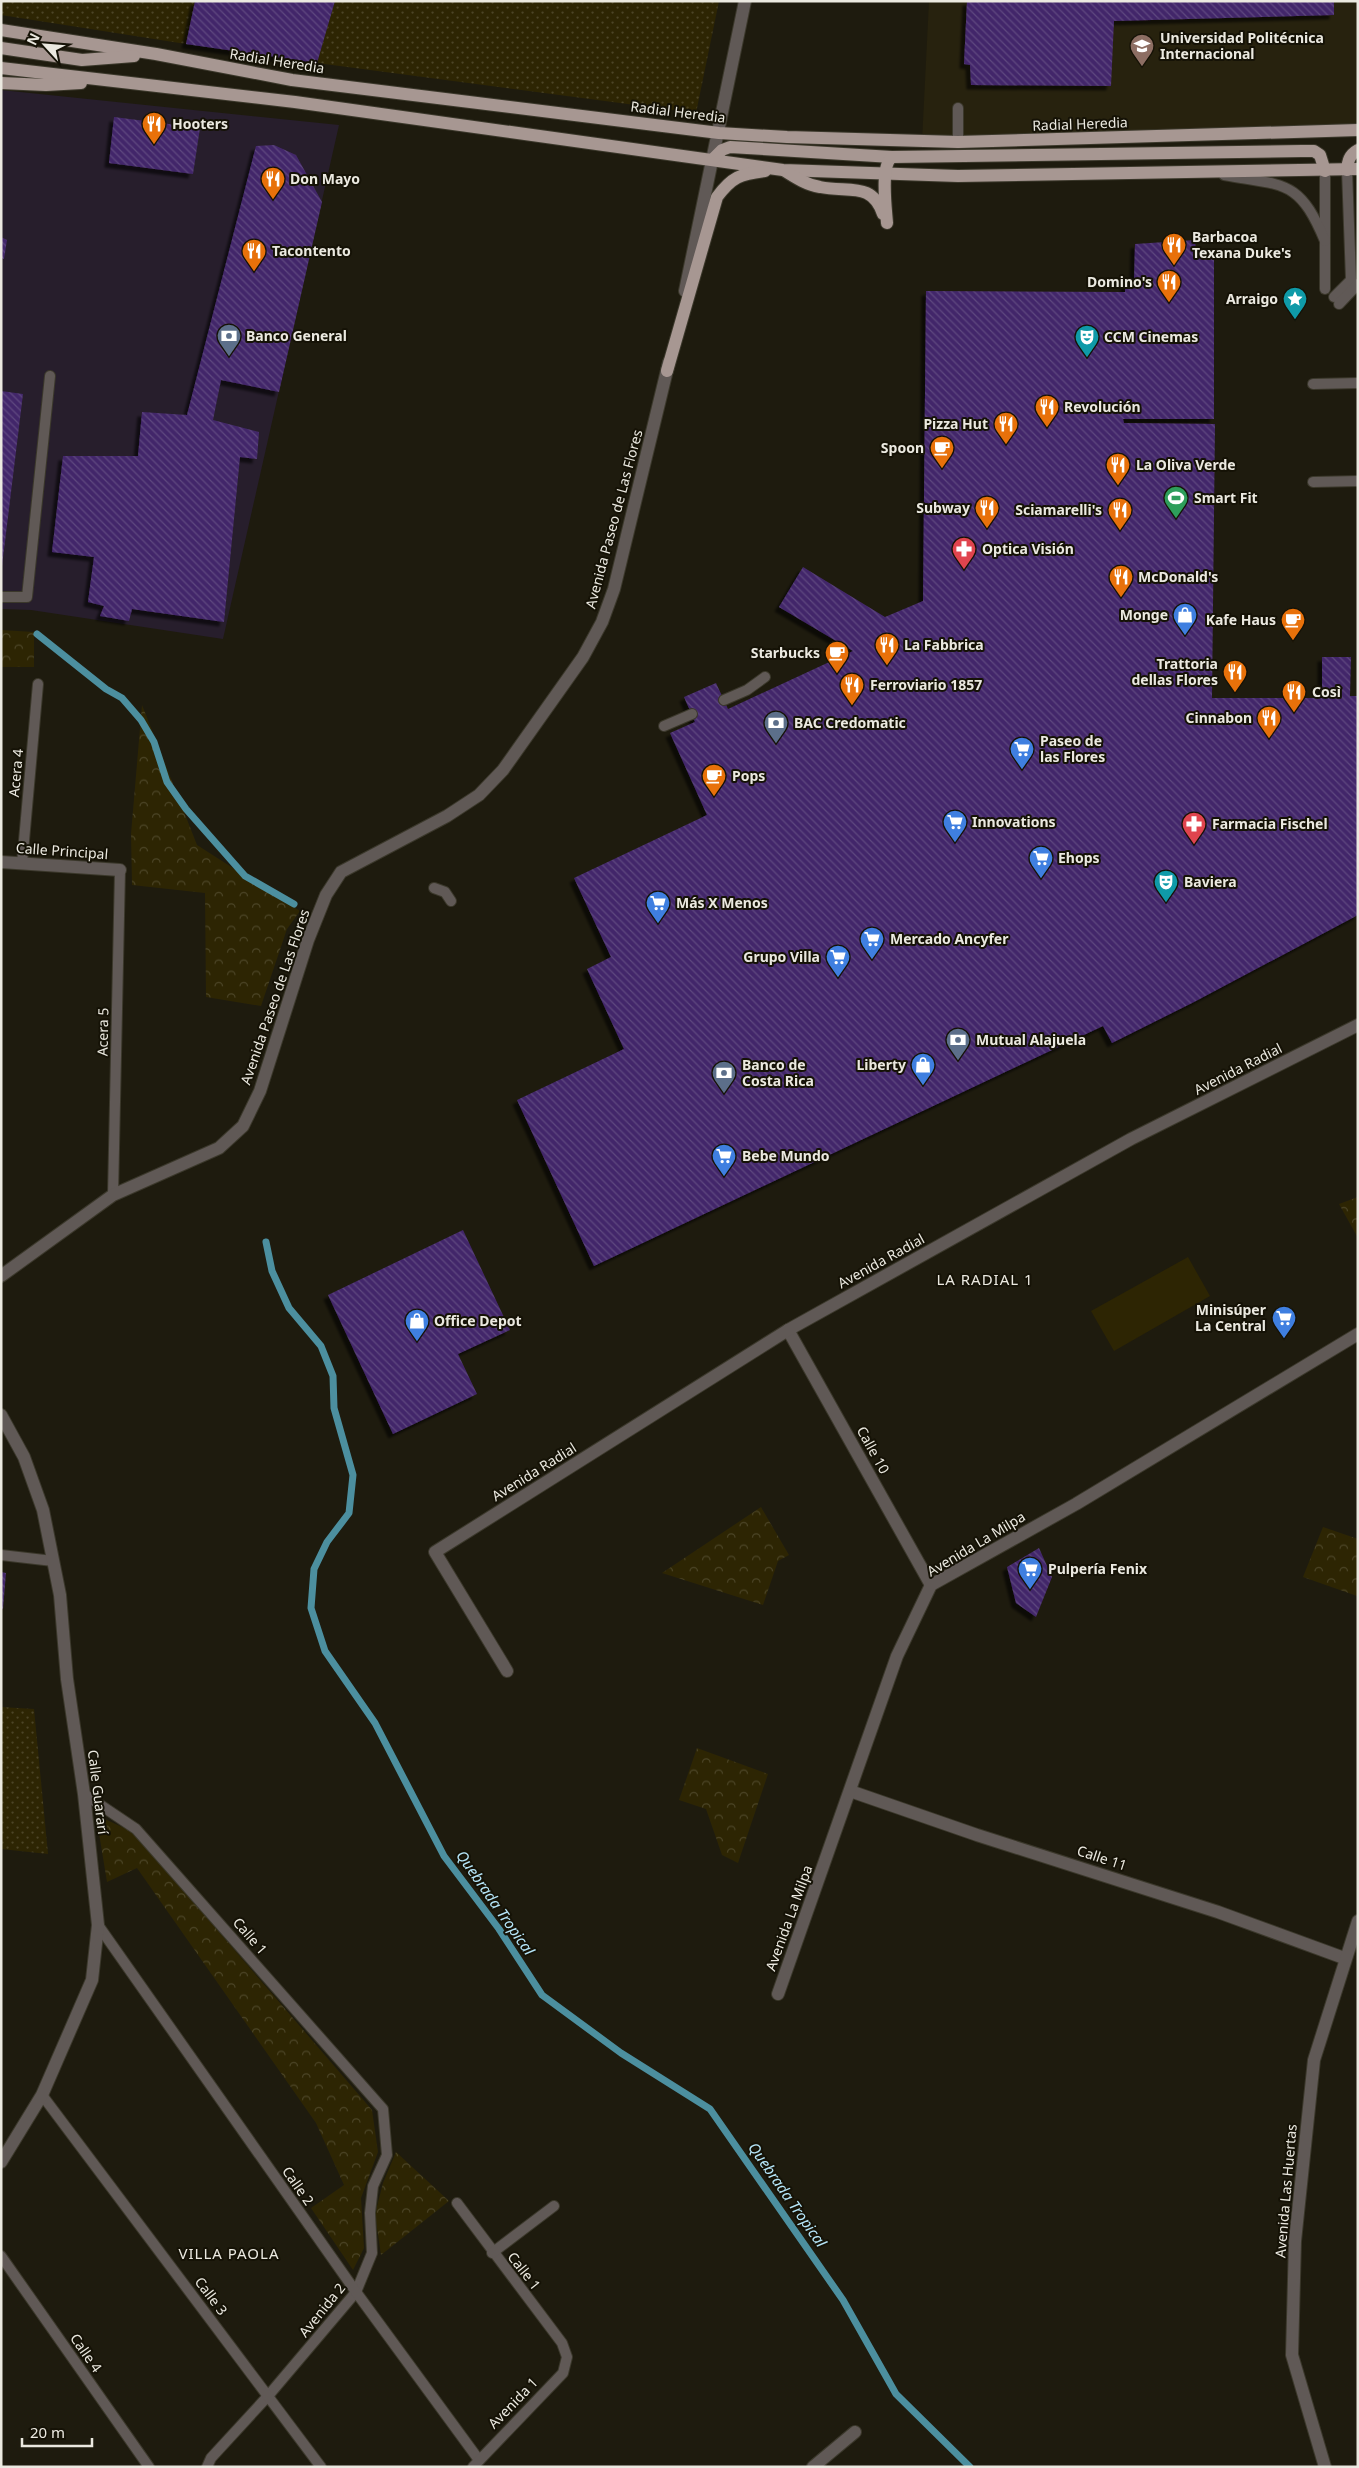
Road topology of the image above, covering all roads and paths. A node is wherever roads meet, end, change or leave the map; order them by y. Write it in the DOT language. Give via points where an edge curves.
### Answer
graph roads {
  1 [pos="745,1"];
  2 [pos="1,30"];
  3 [pos="1,48"];
  4 [pos="156,54"];
  5 [pos="1,68"];
  6 [pos="113,81"];
  7 [pos="1,83"];
  8 [pos="958,108"];
  9 [pos="1358,130"];
  10 [pos="719,133"];
  11 [pos="1081,139"];
  12 [pos="958,142"];
  13 [pos="1358,150"];
  14 [pos="1250,152"];
  15 [pos="892,157"];
  16 [pos="713,159"];
  17 [pos="783,170"];
  18 [pos="1353,170"];
  19 [pos="1325,171"];
  20 [pos="1214,173"];
  21 [pos="885,174"];
  22 [pos="1325,241"];
  23 [pos="1358,284"];
  24 [pos="1325,289"];
  25 [pos="667,371"];
  26 [pos="50,376"];
  27 [pos="1358,383"];
  28 [pos="1313,384"];
  29 [pos="1358,481"];
  30 [pos="1314,482"];
  31 [pos="1,597"];
  32 [pos="765,677"];
  33 [pos="38,684"];
  34 [pos="724,700"];
  35 [pos="692,714"];
  36 [pos="664,726"];
  37 [pos="1,862"];
  38 [pos="22,863"];
  39 [pos="120,870"];
  40 [pos="434,888"];
  41 [pos="451,900"];
  42 [pos="1358,1025"];
  43 [pos="113,1195"];
  44 [pos="1,1276"];
  45 [pos="788,1330"];
  46 [pos="1358,1334"];
  47 [pos="1,1415"];
  48 [pos="1,1555"];
  49 [pos="53,1561"];
  50 [pos="931,1585"];
  51 [pos="507,1670"];
  52 [pos="850,1791"];
  53 [pos="84,1794"];
  54 [pos="1358,1921"];
  55 [pos="98,1925"];
  56 [pos="1344,1958"];
  57 [pos="778,1994"];
  58 [pos="42,2095"];
  59 [pos="383,2109"];
  60 [pos="1,2162"];
  61 [pos="457,2203"];
  62 [pos="554,2206"];
  63 [pos="492,2253"];
  64 [pos="1,2256"];
  65 [pos="356,2292"];
  66 [pos="567,2357"];
  67 [pos="268,2396"];
  68 [pos="855,2432"];
  69 [pos="476,2464"];
  70 [pos="148,2467"];
  71 [pos="207,2467"];
  72 [pos="321,2467"];
  73 [pos="813,2467"];
  74 [pos="1325,2467"];
  1 -- 10 [label="street, Avenida Paseo de Las Flores"];
  2 -- 4 [label="main road, Radial Heredia"];
  3 -- 4 [label="main road" via="82,60"];
  4 -- 10 [label="main road, Radial Heredia" via="292,80"];
  5 -- 6 [label="main road"];
  6 -- 7 [label="main road" via="46,85"];
  6 -- 16 [label="main road" via="295,102"];
  8 -- 12 [label="lane"];
  9 -- 11 [label="main road, Radial Heredia"];
  10 -- 12 [label="main road, Radial Heredia"];
  10 -- 16 [label="street, Avenida Paseo de Las Flores"];
  11 -- 12 [label="main road, Radial Heredia"];
  11 -- 14 [label="main road"];
  13 -- 18 [label="main road" via="1348,161"];
  14 -- 15 [label="main road"];
  14 -- 19 [label="main road" via="1314,151 1320,155"];
  15 -- 16 [label="main road" via="730,147"];
  15 -- 21 [label="main road" via="886,164"];
  16 -- 17 [label="main road"];
  16 -- 25 [label="street, Avenida Paseo de Las Flores"];
  17 -- 21 [label="main road"];
  17 -- 21 [label="main road" via="821,188 861,190 871,194 879,201 887,223"];
  17 -- 25 [label="main road" via="739,175 726,184 717,197"];
  18 -- 19 [label="main road"];
  18 -- 23 [label="lane" via="1351,280 1337,300"];
  19 -- 20 [label="main road"];
  19 -- 22 [label="lane"];
  20 -- 21 [label="main road"];
  20 -- 22 [label="lane" via="1286,187 1296,192 1306,202"];
  22 -- 24 [label="lane"];
  25 -- 43 [label="street, Avenida Paseo de Las Flores" via="614,589 587,650 553,701 503,770 479,795 447,816 341,872 326,895 308,940 260,1091 243,1126 219,1148"];
  26 -- 31 [label="lane" via="26,597"];
  27 -- 28 [label="lane"];
  29 -- 30 [label="lane"];
  32 -- 34 [label="lane" via="747,690"];
  33 -- 38 [label="lane, Acera 4"];
  35 -- 36 [label="lane"];
  37 -- 38 [label="street, Calle Principal"];
  38 -- 39 [label="street, Calle Principal"];
  39 -- 43 [label="lane, Acera 5"];
  40 -- 41 [label="lane" via="445,892"];
  42 -- 45 [label="street, Avenida Radial" via="1131,1139"];
  43 -- 44 [label="street, Avenida Paseo de Las Flores"];
  45 -- 50 [label="street, Calle 10"];
  45 -- 51 [label="street, Avenida Radial" via="435,1552"];
  46 -- 50 [label="street, Avenida La Milpa" via="1076,1504"];
  47 -- 49 [label="street, Calle Guararí" via="24,1457 40,1501"];
  48 -- 49 [label="lane"];
  49 -- 53 [label="street, Calle Guararí" via="60,1595 66,1679"];
  50 -- 52 [label="street, Avenida La Milpa" via="898,1656"];
  52 -- 56 [label="street, Calle 11" via="976,1836 1218,1912"];
  52 -- 57 [label="street, Avenida La Milpa"];
  53 -- 55 [label="street, Calle Guararí"];
  53 -- 59 [label="lane, Calle 1" via="136,1829"];
  54 -- 56 [label="street, Avenida Las Huertas"];
  55 -- 58 [label="street, Calle Guararí" via="92,1980"];
  55 -- 65 [label="lane, Calle 2"];
  56 -- 74 [label="street, Avenida Las Huertas" via="1314,2060 1294,2241 1292,2355"];
  58 -- 60 [label="street, Calle Guararí"];
  58 -- 67 [label="lane, Calle 3"];
  59 -- 65 [label="lane, Avenida 2" via="387,2155 373,2186 370,2213 372,2253"];
  61 -- 63 [label="lane, Calle 1"];
  62 -- 63 [label="lane"];
  63 -- 66 [label="lane, Calle 1" via="562,2343"];
  64 -- 70 [label="lane, Calle 4"];
  65 -- 67 [label="lane, Avenida 2"];
  65 -- 69 [label="lane, Calle 2"];
  66 -- 69 [label="lane, Avenida 1" via="563,2373"];
  67 -- 71 [label="lane, Avenida 2" via="211,2458"];
  67 -- 72 [label="lane, Calle 3"];
  68 -- 73 [label="street"];
}
